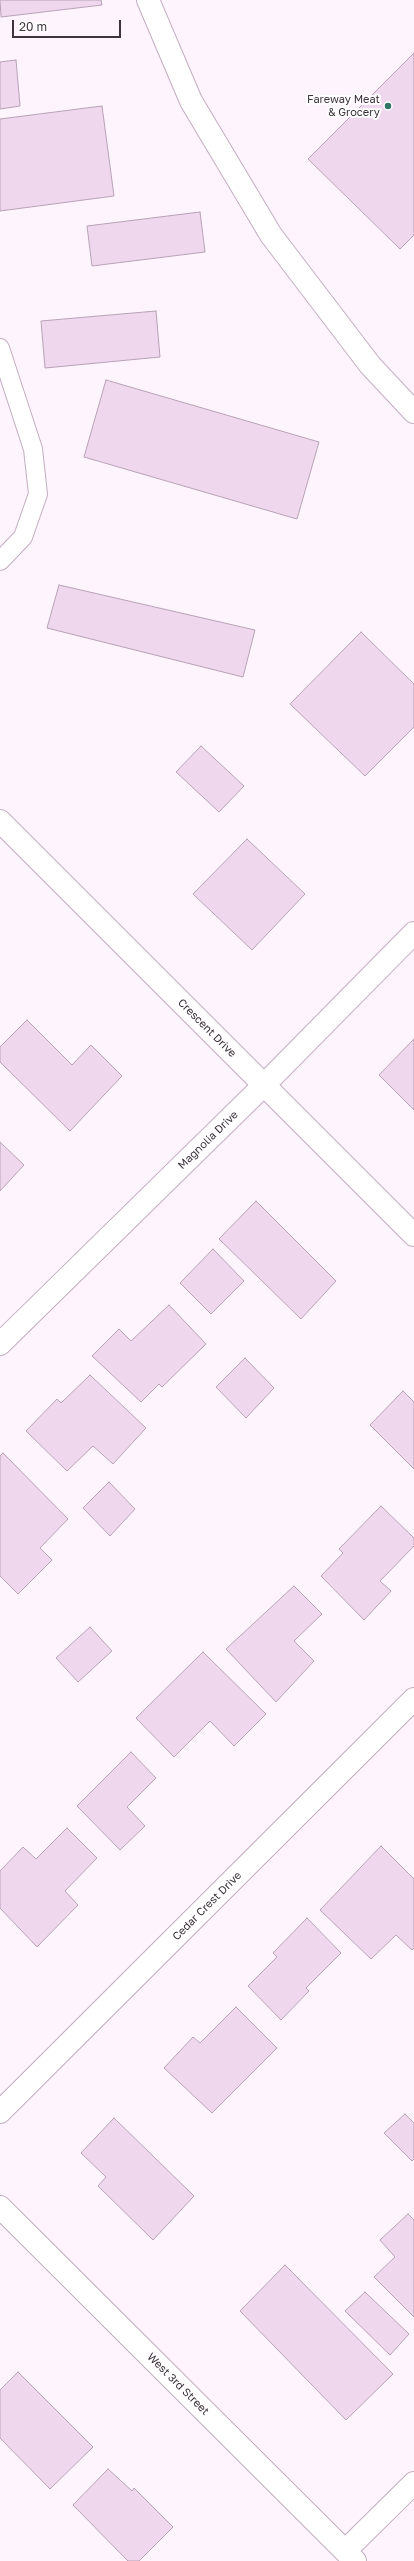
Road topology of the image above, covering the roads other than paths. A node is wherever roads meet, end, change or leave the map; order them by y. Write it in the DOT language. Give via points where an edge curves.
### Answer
graph roads {
  1 [pos="148,0"];
  2 [pos="0,348"];
  3 [pos="414,412"];
  4 [pos="0,562"];
  5 [pos="0,821"];
  6 [pos="414,933"];
  7 [pos="264,1085"];
  8 [pos="414,1235"];
  9 [pos="0,1344"];
  10 [pos="414,1699"];
  11 [pos="0,2112"];
  12 [pos="0,2207"];
  13 [pos="414,2483"];
  14 [pos="350,2556"];
  1 -- 3 [label="street" via="191,101 271,235 370,365"];
  2 -- 4 [label="lane" via="33,449 38,494 23,537"];
  5 -- 7 [label="street, Crescent Drive"];
  6 -- 7 [label="street, Magnolia Drive"];
  7 -- 8 [label="street, Crescent Drive"];
  7 -- 9 [label="street, Magnolia Drive"];
  10 -- 11 [label="street, Cedar Crest Drive"];
  12 -- 14 [label="street, West 3rd Street"];
  13 -- 14 [label="street"];
}
